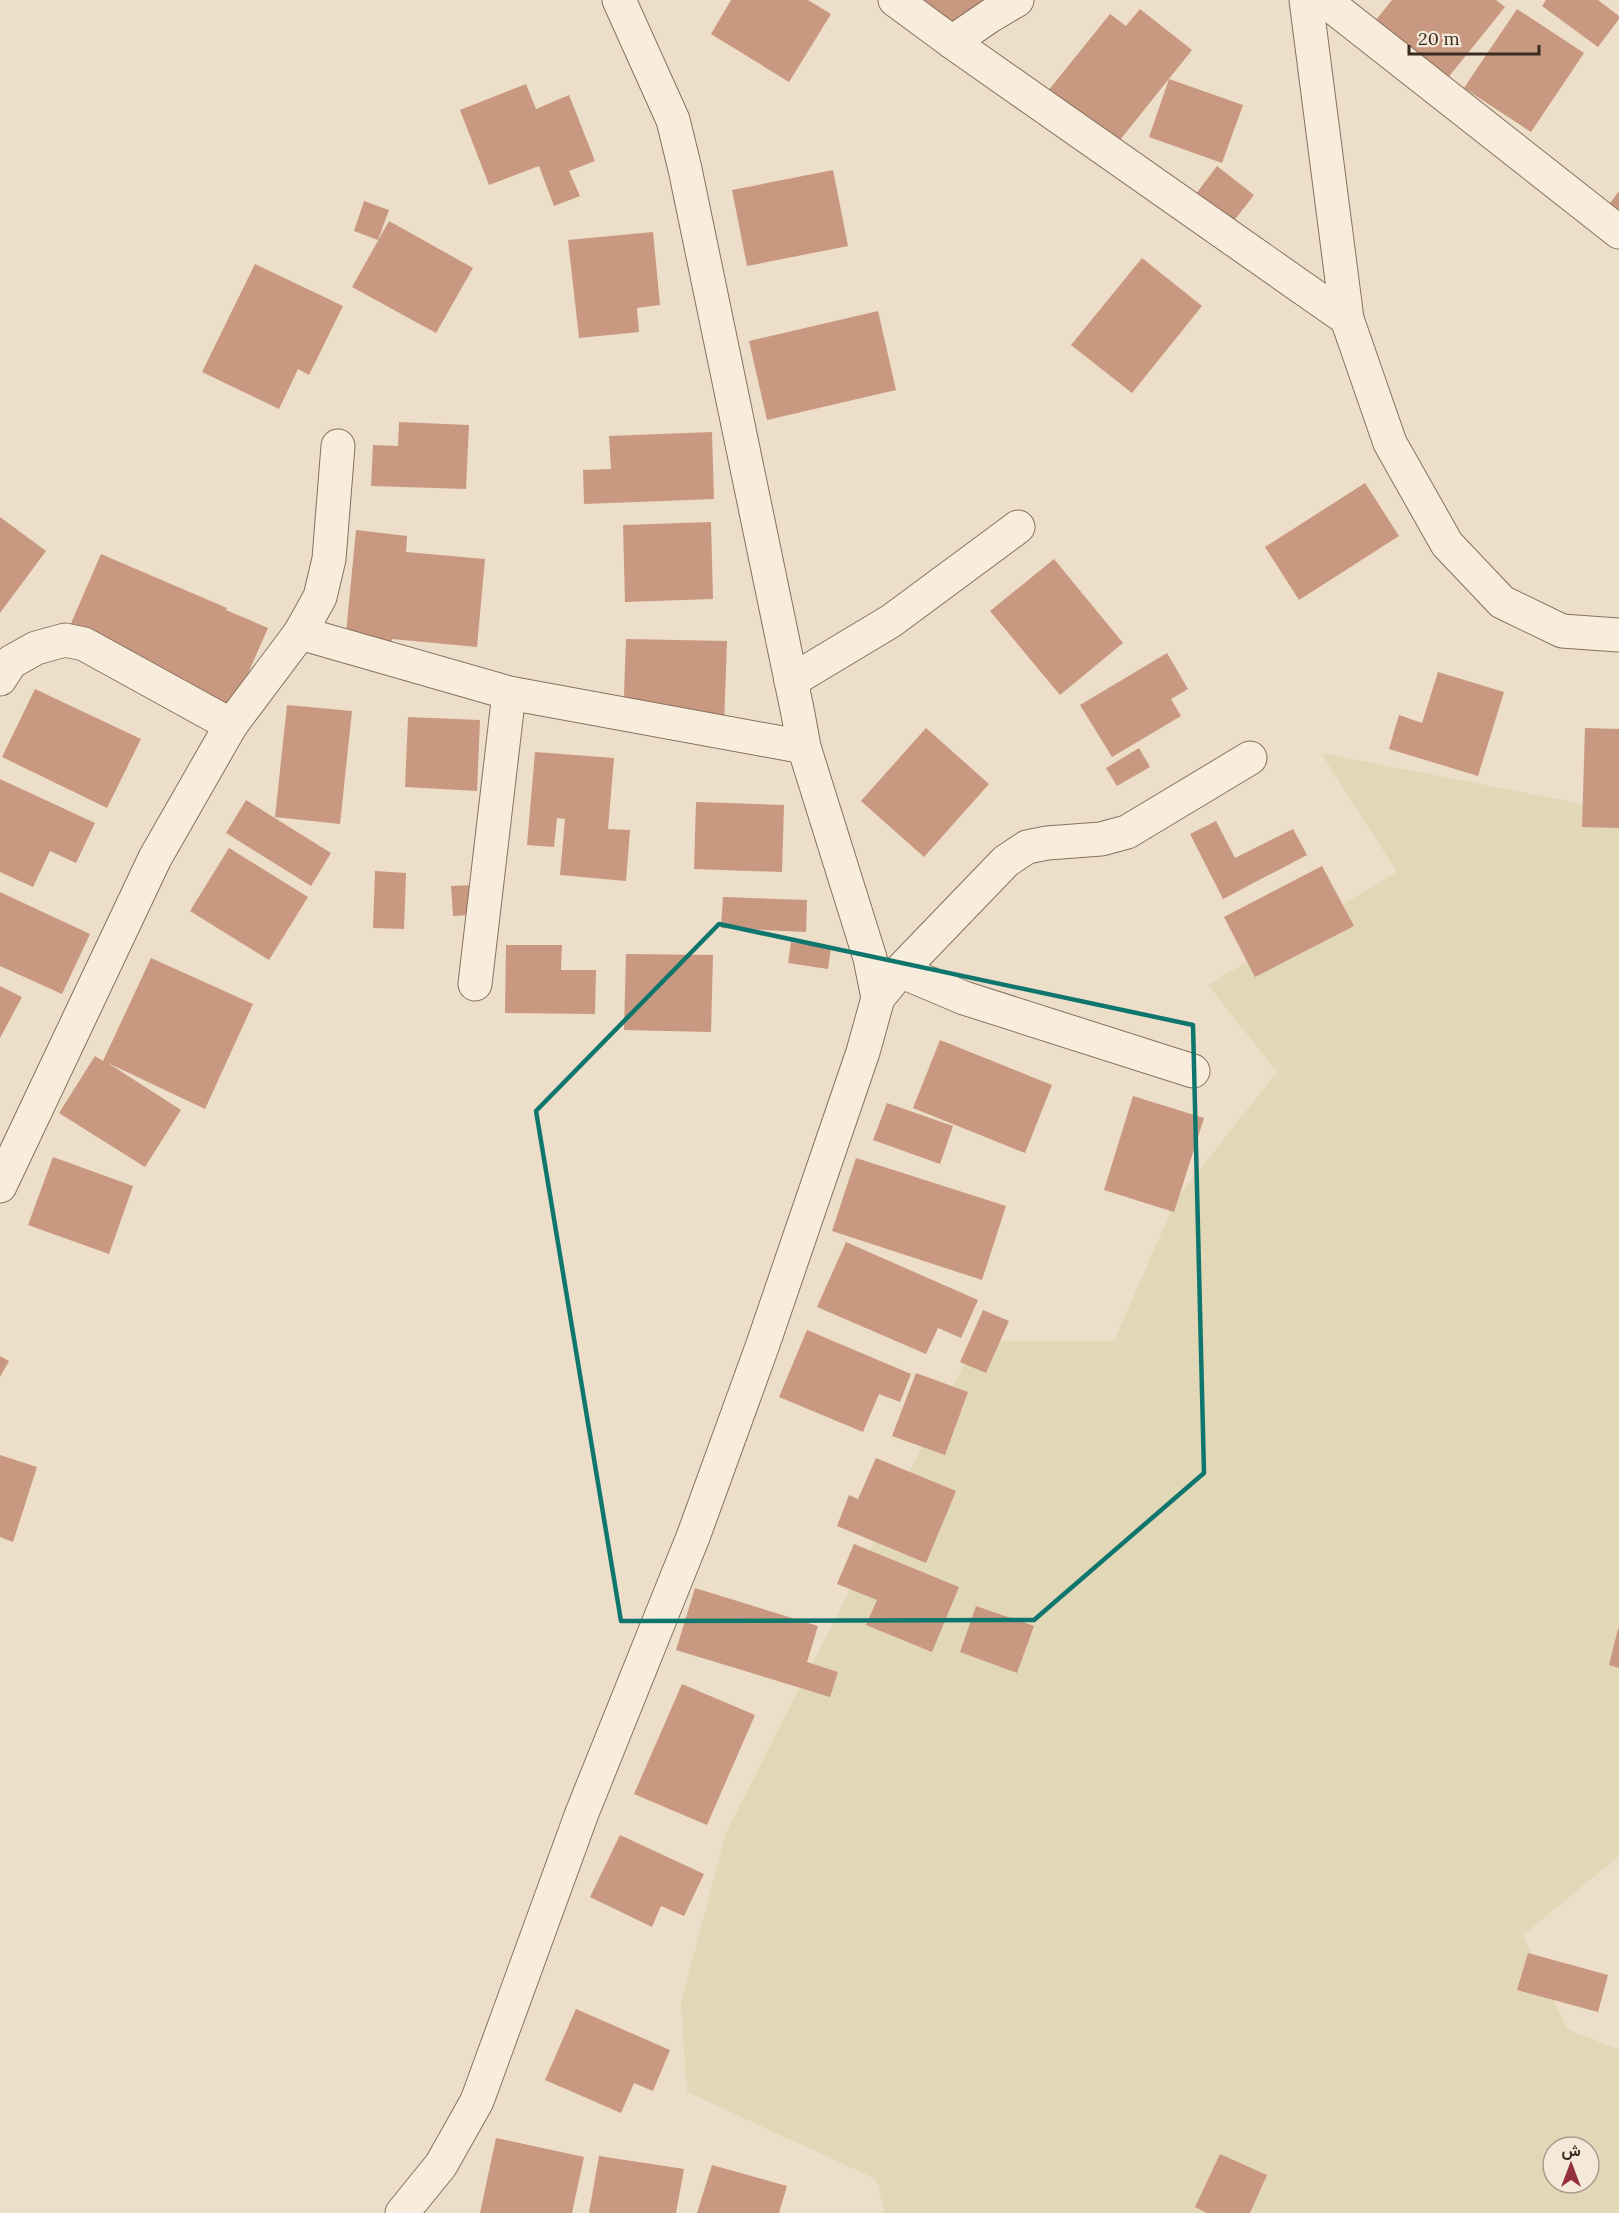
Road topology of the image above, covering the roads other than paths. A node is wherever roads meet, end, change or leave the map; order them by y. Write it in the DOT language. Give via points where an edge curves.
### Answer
graph roads {
  1 [pos="619,0"];
  2 [pos="895,0"];
  3 [pos="1017,0"];
  4 [pos="1306,0"];
  5 [pos="1324,0"];
  6 [pos="952,42"];
  7 [pos="1619,232"];
  8 [pos="1347,319"];
  9 [pos="338,446"];
  10 [pos="1018,527"];
  11 [pos="300,633"];
  12 [pos="1619,635"];
  13 [pos="0,679"];
  14 [pos="791,681"];
  15 [pos="509,693"];
  16 [pos="231,725"];
  17 [pos="804,747"];
  18 [pos="1250,758"];
  19 [pos="900,971"];
  20 [pos="475,984"];
  21 [pos="878,998"];
  22 [pos="1193,1071"];
  23 [pos="0,1186"];
  24 [pos="402,2213"];
  1 -- 14 [label="street" via="673,120"];
  2 -- 6 [label="street"];
  3 -- 6 [label="street"];
  4 -- 8 [label="street"];
  5 -- 7 [label="street"];
  6 -- 8 [label="street"];
  8 -- 12 [label="street" via="1390,443 1446,543 1502,602 1562,631"];
  9 -- 11 [label="street" via="329,560 320,597"];
  10 -- 14 [label="street" via="891,621"];
  11 -- 15 [label="street"];
  11 -- 16 [label="street"];
  13 -- 16 [label="street" via="11,662 36,648 65,640 84,644"];
  14 -- 17 [label="street"];
  15 -- 17 [label="street"];
  15 -- 20 [label="street"];
  16 -- 23 [label="street" via="155,858"];
  17 -- 21 [label="street" via="870,958"];
  18 -- 19 [label="street" via="1127,832 1101,839 1027,847 1006,861"];
  19 -- 21 [label="street"];
  19 -- 22 [label="street" via="964,998"];
  21 -- 24 [label="street" via="734,1425 582,1813 477,2102 441,2164"];
}
